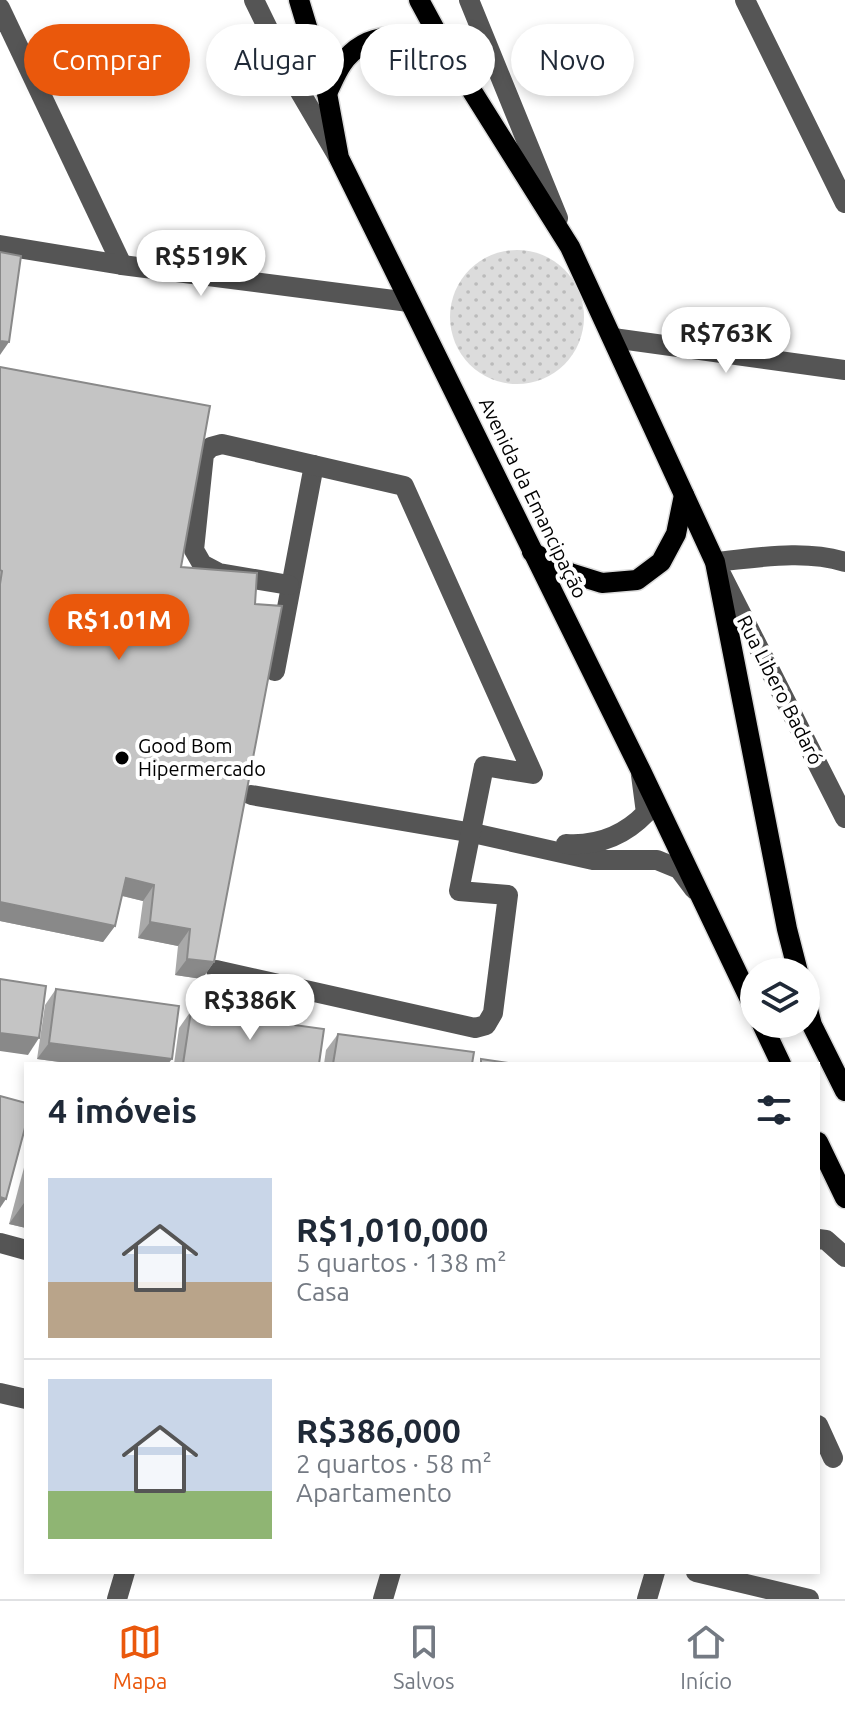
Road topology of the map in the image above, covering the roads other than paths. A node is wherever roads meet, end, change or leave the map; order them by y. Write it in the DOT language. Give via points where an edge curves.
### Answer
graph roads {
  1 [pos="254,0"];
  2 [pos="299,0"];
  3 [pos="419,0"];
  4 [pos="469,0"];
  5 [pos="745,0"];
  6 [pos="0,8"];
  7 [pos="306,24"];
  8 [pos="432,24"];
  9 [pos="360,47"];
  10 [pos="344,61"];
  11 [pos="328,96"];
  12 [pos="475,96"];
  13 [pos="339,158"];
  14 [pos="845,203"];
  15 [pos="0,245"];
  16 [pos="570,247"];
  17 [pos="122,265"];
  18 [pos="409,302"];
  19 [pos="613,338"];
  20 [pos="845,370"];
  21 [pos="314,465"];
  22 [pos="684,495"];
  23 [pos="532,552"];
  24 [pos="715,562"];
  25 [pos="845,562"];
  26 [pos="289,585"];
  27 [pos="275,671"];
  28 [pos="641,771"];
  29 [pos="251,795"];
  30 [pos="845,818"];
  31 [pos="473,833"];
  32 [pos="504,840"];
  33 [pos="702,898"];
  34 [pos="794,958"];
  35 [pos="216,970"];
  36 [pos="740,978"];
  37 [pos="769,1038"];
  38 [pos="818,1038"];
  39 [pos="780,1062"];
  40 [pos="845,1091"];
  41 [pos="820,1146"];
  42 [pos="845,1198"];
  43 [pos="820,1239"];
  44 [pos="0,1243"];
  45 [pos="24,1249"];
  46 [pos="845,1257"];
  47 [pos="0,1393"];
  48 [pos="24,1399"];
  49 [pos="820,1430"];
  50 [pos="832,1458"];
  51 [pos="124,1574"];
  52 [pos="390,1574"];
  53 [pos="654,1574"];
  54 [pos="704,1574"];
  55 [pos="117,1599"];
  56 [pos="383,1599"];
  57 [pos="647,1599"];
  58 [pos="809,1599"];
  1 -- 13 [label="street"];
  2 -- 7 [label="main road, Avenida da Emancipação"];
  3 -- 8 [label="main road"];
  4 -- 16 [label="street"];
  5 -- 14 [label="street"];
  6 -- 17 [label="street"];
  9 -- 10 [label="main road"];
  11 -- 13 [label="main road, Avenida da Emancipação"];
  12 -- 16 [label="main road"];
  13 -- 18 [label="main road, Avenida da Emancipação"];
  15 -- 17 [label="street"];
  16 -- 19 [label="main road"];
  17 -- 18 [label="street"];
  18 -- 23 [label="main road, Avenida da Emancipação"];
  19 -- 20 [label="street"];
  19 -- 22 [label="main road"];
  21 -- 26 [label="street"];
  21 -- 26 [label="street" via="222,444 204,454 194,550 202,564 219,573"];
  21 -- 31 [label="street" via="404,486 533,774 484,766"];
  22 -- 23 [label="main road" via="676,534 661,562 637,580 602,583"];
  22 -- 24 [label="main road"];
  23 -- 28 [label="main road, Avenida da Emancipação"];
  24 -- 25 [label="street" via="784,556"];
  24 -- 30 [label="street, Rua Libero Badaró"];
  24 -- 34 [label="main road"];
  26 -- 27 [label="street"];
  28 -- 32 [label="street" via="646,813 631,829 588,845"];
  28 -- 33 [label="main road, Avenida da Emancipação"];
  29 -- 31 [label="street"];
  31 -- 32 [label="street"];
  31 -- 35 [label="street" via="459,891 508,895 493,1013 486,1025 475,1028"];
  32 -- 33 [label="street" via="593,860 657,860 679,869"];
  33 -- 36 [label="main road, Avenida da Emancipação"];
  37 -- 39 [label="main road"];
  38 -- 40 [label="main road"];
  41 -- 42 [label="main road"];
  43 -- 46 [label="street"];
  44 -- 45 [label="street"];
  47 -- 48 [label="street"];
  49 -- 50 [label="street"];
  51 -- 55 [label="street"];
  52 -- 56 [label="street"];
  53 -- 57 [label="street"];
  54 -- 58 [label="street"];
}
